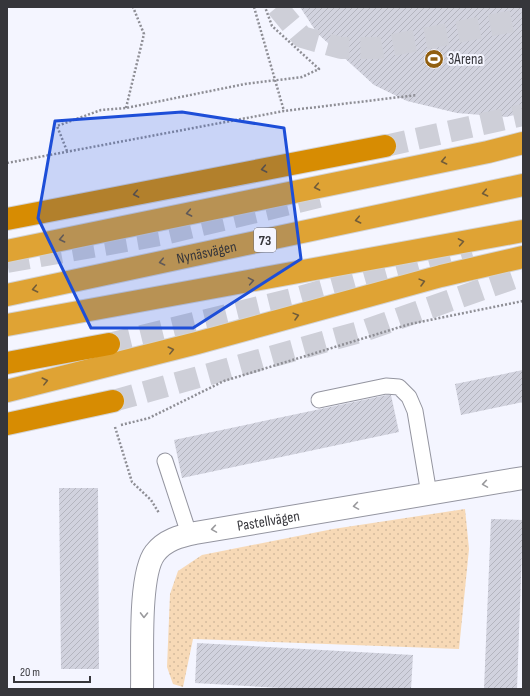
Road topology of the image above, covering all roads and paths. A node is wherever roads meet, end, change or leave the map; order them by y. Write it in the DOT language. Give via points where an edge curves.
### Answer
graph roads {
  1 [pos="133,7"];
  2 [pos="254,7"];
  3 [pos="265,7"];
  4 [pos="417,95"];
  5 [pos="126,108"];
  6 [pos="284,111"];
  7 [pos="523,142"];
  8 [pos="384,146"];
  9 [pos="67,151"];
  10 [pos="7,163"];
  11 [pos="523,185"];
  12 [pos="7,219"];
  13 [pos="523,231"];
  14 [pos="7,251"];
  15 [pos="523,257"];
  16 [pos="7,295"];
  17 [pos="523,301"];
  18 [pos="7,325"];
  19 [pos="109,344"];
  20 [pos="7,363"];
  21 [pos="7,391"];
  22 [pos="319,400"];
  23 [pos="113,401"];
  24 [pos="7,424"];
  25 [pos="115,427"];
  26 [pos="110,428"];
  27 [pos="165,461"];
  28 [pos="523,478"];
  29 [pos="428,494"];
  30 [pos="180,536"];
  31 [pos="142,689"];
  1 -- 5 [label="path" via="144,34"];
  2 -- 6 [label="path"];
  3 -- 5 [label="path" via="272,26 319,69 302,77 245,84"];
  4 -- 6 [label="path"];
  5 -- 9 [label="path" via="101,110 57,126"];
  6 -- 9 [label="path"];
  7 -- 14 [label="highway, one-way" via="488,152"];
  8 -- 12 [label="highway, one-way"];
  9 -- 10 [label="path"];
  11 -- 16 [label="highway, Nynäsvägen / 73, one-way"];
  18 -- 13 [label="highway, one-way"];
  21 -- 15 [label="highway, one-way" via="197,343 441,276"];
  17 -- 25 [label="path" via="410,324 231,378 149,418"];
  19 -- 20 [label="highway"];
  22 -- 29 [label="lane" via="386,386 399,387 409,397 415,411"];
  23 -- 24 [label="highway"];
  25 -- 26 [label="path"];
  25 -- 30 [label="path" via="132,482 151,500"];
  27 -- 30 [label="lane"];
  28 -- 29 [label="street, Pastellvägen, one-way"];
  29 -- 30 [label="street, Pastellvägen, one-way"];
  30 -- 31 [label="street, one-way" via="155,553 148,567 144,600"];
}
